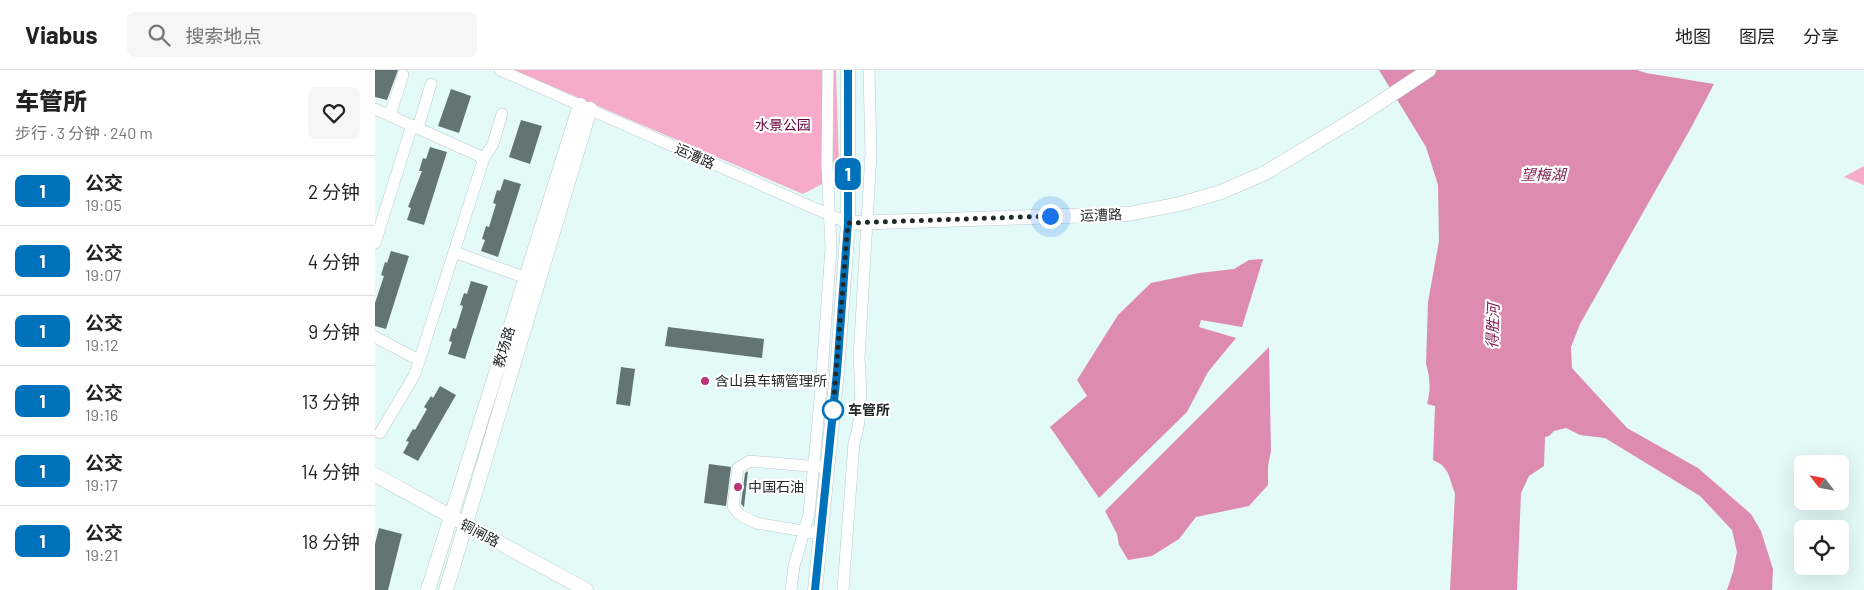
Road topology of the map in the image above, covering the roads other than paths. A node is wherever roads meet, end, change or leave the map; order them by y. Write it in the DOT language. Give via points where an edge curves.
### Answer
graph roads {
  1 [pos="500,70"];
  2 [pos="828,70"];
  3 [pos="848,70"];
  4 [pos="869,70"];
  5 [pos="1429,70"];
  6 [pos="403,75"];
  7 [pos="431,84"];
  8 [pos="585,107"];
  9 [pos="375,109"];
  10 [pos="502,114"];
  11 [pos="390,115"];
  12 [pos="415,126"];
  13 [pos="484,158"];
  14 [pos="830,216"];
  15 [pos="848,223"];
  16 [pos="375,243"];
  17 [pos="454,252"];
  18 [pos="532,279"];
  19 [pos="375,337"];
  20 [pos="419,360"];
  21 [pos="380,434"];
  22 [pos="820,467"];
  23 [pos="375,475"];
  24 [pos="451,517"];
  25 [pos="467,525"];
  26 [pos="804,531"];
  27 [pos="821,534"];
  28 [pos="428,590"];
  29 [pos="446,590"];
  30 [pos="586,590"];
  31 [pos="791,590"];
  32 [pos="815,590"];
  33 [pos="843,590"];
  1 -- 8 [label="street, 运漕路"];
  2 -- 14 [label="street"];
  3 -- 15 [label="main road"];
  4 -- 33 [label="street" via="871,154 859,358 861,387"];
  5 -- 15 [label="main road, 运漕路" via="1265,172 1221,192 1180,204 1128,214"];
  6 -- 11 [label="street"];
  7 -- 12 [label="street"];
  8 -- 14 [label="street, 运漕路"];
  8 -- 18 [label="main road, 教场路"];
  9 -- 11 [label="street"];
  10 -- 13 [label="street" via="493,144"];
  11 -- 12 [label="street"];
  12 -- 13 [label="street"];
  12 -- 16 [label="street"];
  13 -- 17 [label="street"];
  14 -- 15 [label="street, 运漕路"];
  14 -- 22 [label="street"];
  15 -- 22 [label="main road" via="837,372"];
  17 -- 18 [label="street"];
  17 -- 20 [label="street"];
  18 -- 24 [label="main road, 教场路"];
  18 -- 25 [label="main road, 教场路"];
  19 -- 20 [label="street"];
  20 -- 21 [label="street" via="415,374"];
  22 -- 26 [label="street"];
  22 -- 26 [label="street" via="750,461 738,468 733,506 740,515 755,523"];
  22 -- 27 [label="main road"];
  23 -- 24 [label="main road, 铜闸路"];
  24 -- 25 [label="main road, 铜闸路"];
  24 -- 28 [label="main road, 教场路"];
  25 -- 29 [label="main road, 教场路"];
  25 -- 30 [label="main road, 铜闸路"];
  26 -- 27 [label="street"];
  26 -- 31 [label="street"];
  27 -- 32 [label="main road"];
}
